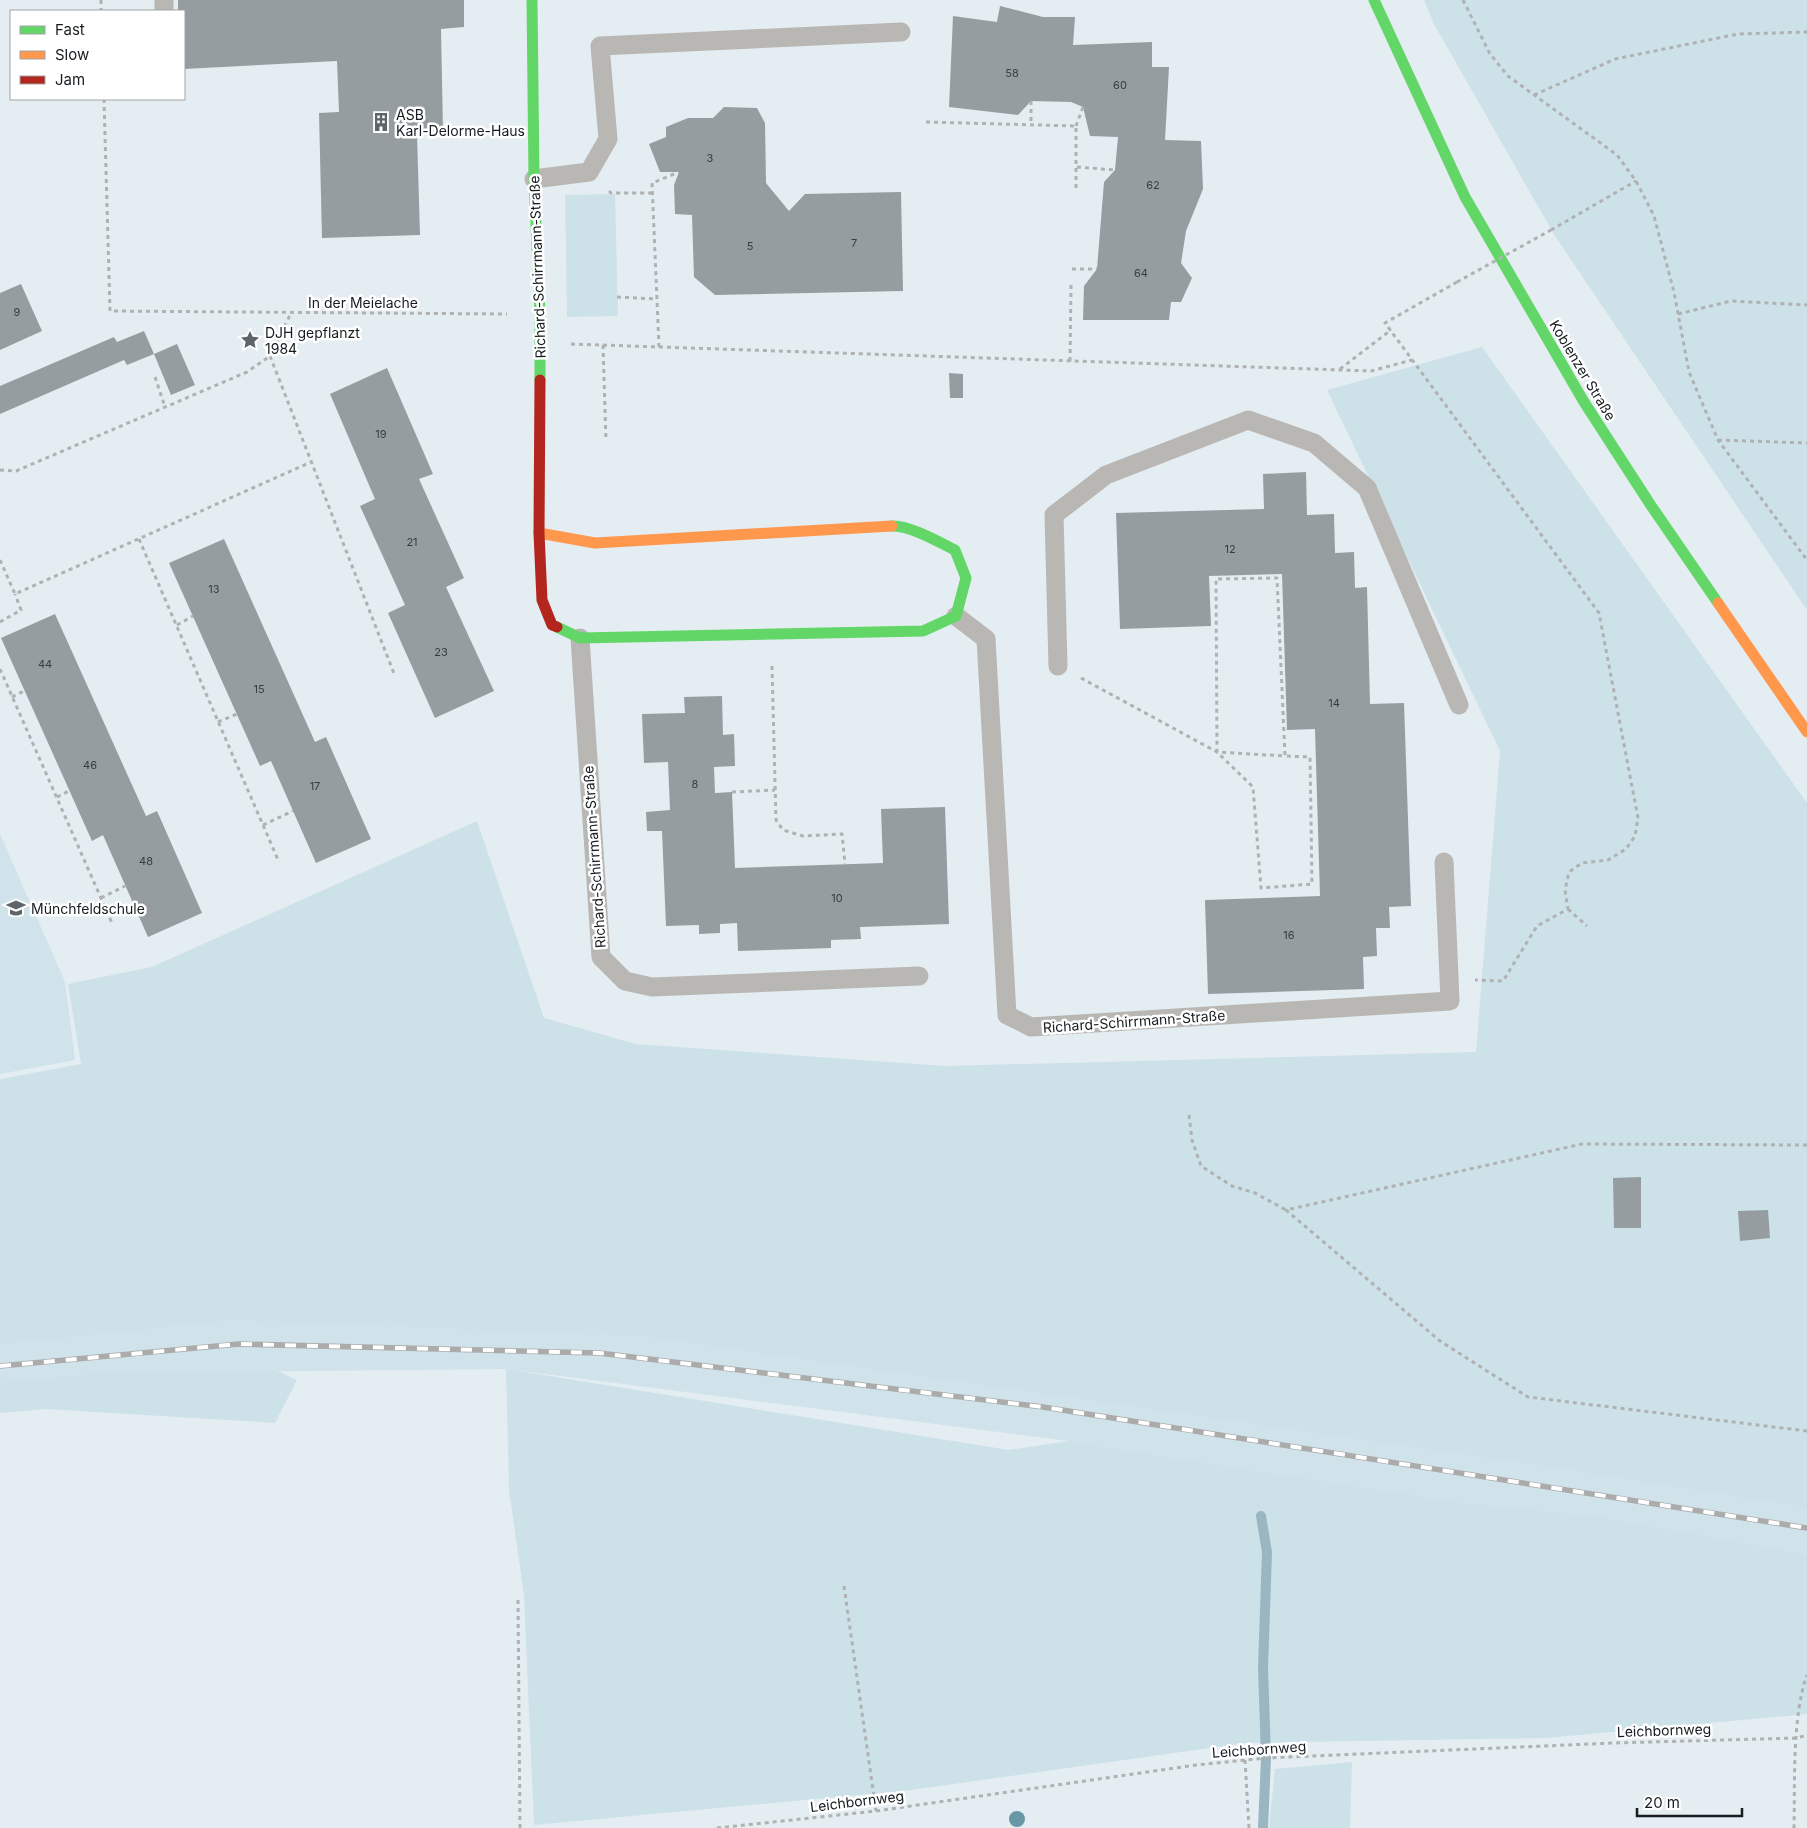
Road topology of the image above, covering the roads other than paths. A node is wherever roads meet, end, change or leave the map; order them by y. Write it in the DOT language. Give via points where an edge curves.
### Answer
graph roads {
  1 [pos="532,0"];
  2 [pos="1374,0"];
  3 [pos="901,32"];
  4 [pos="534,179"];
  5 [pos="539,533"];
  6 [pos="956,616"];
  7 [pos="580,638"];
  8 [pos="1058,666"];
  9 [pos="1459,705"];
  10 [pos="1807,732"];
  11 [pos="1444,862"];
  12 [pos="919,976"];
  1 -- 4 [label="street, Richard-Schirrmann-Straße"];
  2 -- 10 [label="street, Koblenzer Straße" via="1465,197 1574,386 1650,504"];
  3 -- 4 [label="lane" via="600,46 608,139 588,172"];
  4 -- 5 [label="street, Richard-Schirrmann-Straße" via="540,314"];
  5 -- 6 [label="street" via="595,543 897,526 955,550 966,578"];
  5 -- 7 [label="street, Richard-Schirrmann-Straße" via="542,600 552,626"];
  6 -- 7 [label="street, Richard-Schirrmann-Straße" via="923,630"];
  6 -- 11 [label="lane, Richard-Schirrmann-Straße" via="986,639 1007,1015 1031,1028 1450,1001"];
  7 -- 12 [label="lane, Richard-Schirrmann-Straße" via="601,957 625,981 652,987"];
  8 -- 9 [label="lane" via="1054,515 1106,475 1248,420 1314,443 1367,488"];
}
